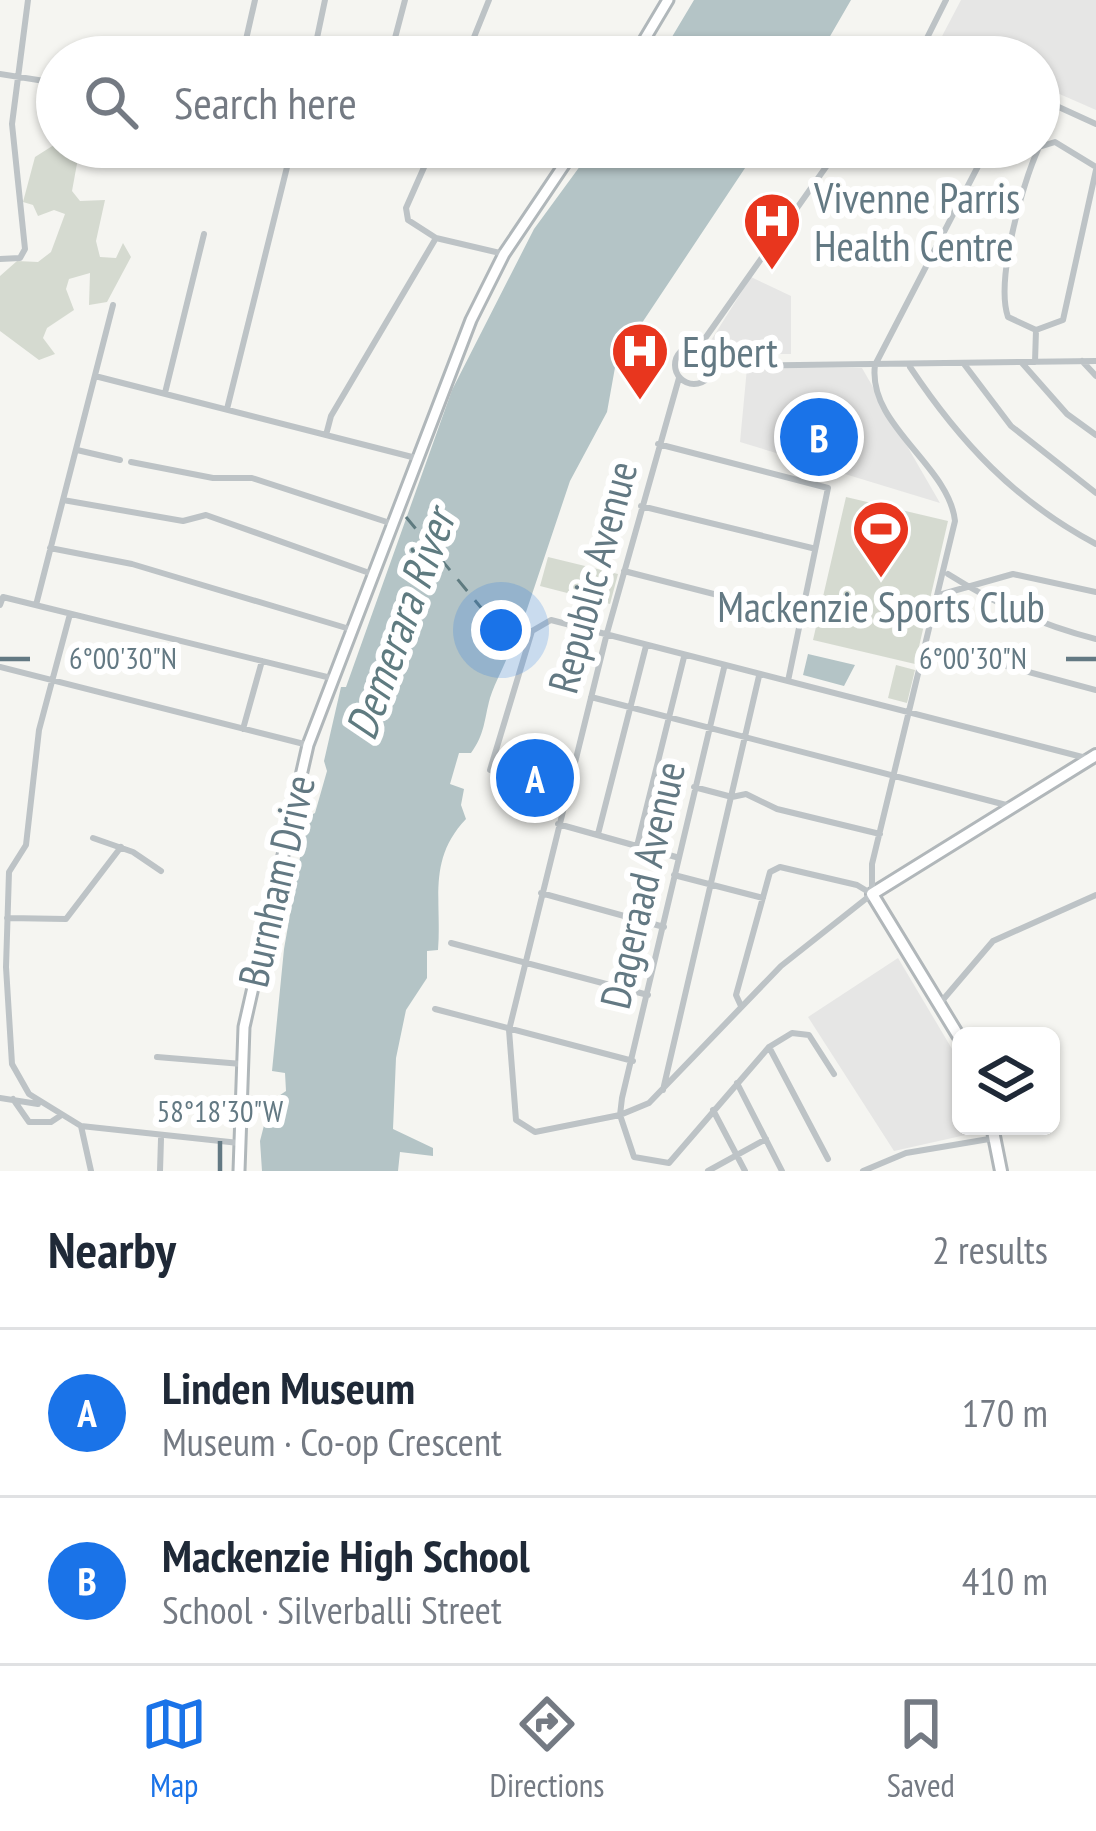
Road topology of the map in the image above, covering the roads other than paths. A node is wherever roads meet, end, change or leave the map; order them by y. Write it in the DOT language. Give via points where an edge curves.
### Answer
graph roads {
  1 [pos="28,0"];
  2 [pos="255,0"];
  3 [pos="325,0"];
  4 [pos="406,0"];
  5 [pos="489,0"];
  6 [pos="668,0"];
  7 [pos="946,0"];
  8 [pos="247,36"];
  9 [pos="317,36"];
  10 [pos="396,36"];
  11 [pos="474,36"];
  12 [pos="647,36"];
  13 [pos="928,36"];
  14 [pos="0,74"];
  15 [pos="18,79"];
  16 [pos="36,81"];
  17 [pos="1060,108"];
  18 [pos="1096,124"];
  19 [pos="1060,144"];
  20 [pos="287,168"];
  21 [pos="424,168"];
  22 [pos="562,168"];
  23 [pos="826,168"];
  24 [pos="977,168"];
  25 [pos="1032,168"];
  26 [pos="1096,169"];
  27 [pos="204,234"];
  28 [pos="436,238"];
  29 [pos="504,254"];
  30 [pos="0,259"];
  31 [pos="113,305"];
  32 [pos="1036,330"];
  33 [pos="706,337"];
  34 [pos="693,346"];
  35 [pos="710,355"];
  36 [pos="1082,361"];
  37 [pos="1096,361"];
  38 [pos="1021,362"];
  39 [pos="1035,362"];
  40 [pos="964,364"];
  41 [pos="875,365"];
  42 [pos="909,365"];
  43 [pos="726,366"];
  44 [pos="711,374"];
  45 [pos="94,376"];
  46 [pos="1096,376"];
  47 [pos="679,378"];
  48 [pos="699,384"];
  49 [pos="165,393"];
  50 [pos="676,393"];
  51 [pos="227,409"];
  52 [pos="326,435"];
  53 [pos="1096,435"];
  54 [pos="658,444"];
  55 [pos="75,450"];
  56 [pos="416,458"];
  57 [pos="120,460"];
  58 [pos="130,462"];
  59 [pos="1096,493"];
  60 [pos="62,500"];
  61 [pos="641,506"];
  62 [pos="393,524"];
  63 [pos="1096,544"];
  64 [pos="50,548"];
  65 [pos="812,548"];
  66 [pos="624,571"];
  67 [pos="946,573"];
  68 [pos="375,574"];
  69 [pos="970,587"];
  70 [pos="1096,592"];
  71 [pos="939,596"];
  72 [pos="2,601"];
  73 [pos="35,604"];
  74 [pos="70,614"];
  75 [pos="800,616"];
  76 [pos="353,630"];
  77 [pos="607,633"];
  78 [pos="1096,639"];
  79 [pos="928,645"];
  80 [pos="646,646"];
  81 [pos="684,657"];
  82 [pos="262,661"];
  83 [pos="0,667"];
  84 [pos="724,668"];
  85 [pos="759,676"];
  86 [pos="331,678"];
  87 [pos="52,681"];
  88 [pos="788,681"];
  89 [pos="1096,690"];
  90 [pos="591,697"];
  91 [pos="630,708"];
  92 [pos="911,712"];
  93 [pos="667,718"];
  94 [pos="243,728"];
  95 [pos="709,728"];
  96 [pos="746,737"];
  97 [pos="308,745"];
  98 [pos="1094,757"];
  99 [pos="896,776"];
  100 [pos="694,787"];
  101 [pos="565,796"];
  102 [pos="732,797"];
  103 [pos="1014,808"];
  104 [pos="558,824"];
  105 [pos="598,834"];
  106 [pos="881,834"];
  107 [pos="94,838"];
  108 [pos="638,846"];
  109 [pos="121,847"];
  110 [pos="677,857"];
  111 [pos="161,872"];
  112 [pos="673,875"];
  113 [pos="708,884"];
  114 [pos="541,893"];
  115 [pos="872,894"];
  116 [pos="1096,895"];
  117 [pos="763,898"];
  118 [pos="7,918"];
  119 [pos="664,927"];
  120 [pos="452,943"];
  121 [pos="525,964"];
  122 [pos="3,967"];
  123 [pos="648,995"];
  124 [pos="939,1005"];
  125 [pos="742,1007"];
  126 [pos="435,1010"];
  127 [pos="953,1027"];
  128 [pos="509,1030"];
  129 [pos="769,1047"];
  130 [pos="157,1057"];
  131 [pos="633,1060"];
  132 [pos="242,1064"];
  133 [pos="834,1074"];
  134 [pos="737,1083"];
  135 [pos="662,1093"];
  136 [pos="0,1098"];
  137 [pos="14,1099"];
  138 [pos="41,1105"];
  139 [pos="713,1110"];
  140 [pos="620,1115"];
  141 [pos="60,1116"];
  142 [pos="81,1126"];
  143 [pos="981,1135"];
  144 [pos="994,1135"];
  145 [pos="161,1137"];
  146 [pos="766,1139"];
  147 [pos="240,1143"];
  148 [pos="736,1154"];
  149 [pos="827,1160"];
  150 [pos="671,1167"];
  151 [pos="91,1171"];
  152 [pos="160,1171"];
  153 [pos="239,1171"];
  154 [pos="709,1171"];
  155 [pos="745,1171"];
  156 [pos="782,1171"];
  157 [pos="863,1171"];
  158 [pos="1001,1171"];
  1 -- 15 [label="street"];
  2 -- 8 [label="street"];
  3 -- 9 [label="street"];
  4 -- 10 [label="street"];
  5 -- 11 [label="street"];
  6 -- 12 [label="street"];
  7 -- 13 [label="street"];
  14 -- 15 [label="street"];
  15 -- 16 [label="street"];
  15 -- 30 [label="street" via="12,124 25,249 20,258"];
  17 -- 18 [label="street"];
  19 -- 26 [label="street"];
  20 -- 51 [label="street"];
  21 -- 28 [label="street" via="408,220"];
  22 -- 29 [label="street, Burnham Drive"];
  23 -- 33 [label="street"];
  24 -- 41 [label="street"];
  25 -- 32 [label="street" via="1005,297 1008,317"];
  26 -- 32 [label="street" via="1068,308 1063,320"];
  27 -- 49 [label="street"];
  28 -- 29 [label="street"];
  28 -- 52 [label="street"];
  29 -- 56 [label="street, Burnham Drive"];
  31 -- 45 [label="street"];
  32 -- 39 [label="street"];
  33 -- 34 [label="street"];
  33 -- 35 [label="street"];
  34 -- 35 [label="street"];
  34 -- 47 [label="street" via="676,357"];
  35 -- 43 [label="street"];
  35 -- 44 [label="street"];
  36 -- 37 [label="street"];
  36 -- 39 [label="street"];
  36 -- 46 [label="street"];
  38 -- 39 [label="street"];
  38 -- 40 [label="street"];
  38 -- 53 [label="street"];
  40 -- 42 [label="street"];
  40 -- 59 [label="street" via="1011,426"];
  41 -- 42 [label="street"];
  41 -- 43 [label="street"];
  41 -- 67 [label="street" via="886,406 952,504"];
  42 -- 63 [label="street" via="948,424 1001,480"];
  43 -- 44 [label="street"];
  44 -- 48 [label="street"];
  45 -- 49 [label="street"];
  45 -- 55 [label="street"];
  47 -- 48 [label="street"];
  47 -- 50 [label="street, Republic Avenue"];
  48 -- 50 [label="street"];
  49 -- 51 [label="street"];
  50 -- 54 [label="street, Republic Avenue"];
  51 -- 52 [label="street"];
  52 -- 56 [label="street"];
  54 -- 61 [label="street, Republic Avenue"];
  54 -- 65 [label="street" via="826,485"];
  55 -- 57 [label="street"];
  55 -- 60 [label="street"];
  56 -- 62 [label="street, Burnham Drive"];
  58 -- 62 [label="street" via="252,478"];
  60 -- 64 [label="street"];
  60 -- 68 [label="street" via="183,521 206,514"];
  61 -- 65 [label="street"];
  61 -- 66 [label="street, Republic Avenue"];
  62 -- 68 [label="street, Burnham Drive"];
  64 -- 73 [label="street"];
  64 -- 76 [label="street" via="151,569"];
  65 -- 75 [label="street"];
  66 -- 75 [label="street"];
  66 -- 77 [label="street, Republic Avenue"];
  67 -- 69 [label="street"];
  67 -- 71 [label="street"];
  68 -- 76 [label="street, Burnham Drive"];
  69 -- 70 [label="street" via="1026,575"];
  69 -- 71 [label="street"];
  69 -- 78 [label="street" via="1006,611"];
  71 -- 79 [label="street"];
  72 -- 73 [label="street"];
  73 -- 74 [label="street"];
  74 -- 82 [label="street"];
  74 -- 87 [label="street"];
  75 -- 88 [label="street"];
  76 -- 86 [label="street, Burnham Drive"];
  77 -- 80 [label="street"];
  77 -- 90 [label="street, Republic Avenue"];
  77 -- 101 [label="street" via="551,620 532,632 490,765"];
  79 -- 89 [label="street"];
  79 -- 92 [label="street"];
  80 -- 81 [label="street"];
  80 -- 91 [label="street"];
  81 -- 84 [label="street"];
  81 -- 93 [label="street"];
  82 -- 86 [label="street"];
  82 -- 94 [label="street"];
  83 -- 87 [label="street"];
  84 -- 85 [label="street"];
  84 -- 95 [label="street, Dageraad Avenue"];
  85 -- 88 [label="street"];
  85 -- 96 [label="street"];
  86 -- 97 [label="street, Burnham Drive"];
  87 -- 94 [label="street"];
  87 -- 118 [label="street" via="26,845 9,872"];
  88 -- 92 [label="street"];
  90 -- 91 [label="street"];
  90 -- 101 [label="street, Republic Avenue"];
  91 -- 93 [label="street"];
  91 -- 105 [label="street"];
  92 -- 98 [label="street"];
  92 -- 99 [label="street"];
  93 -- 95 [label="street"];
  93 -- 108 [label="street"];
  94 -- 97 [label="street"];
  95 -- 96 [label="street"];
  95 -- 100 [label="street, Dageraad Avenue"];
  96 -- 99 [label="street"];
  96 -- 102 [label="street"];
  97 -- 132 [label="street, Burnham Drive" via="250,990"];
  98 -- 103 [label="main road"];
  99 -- 103 [label="street"];
  99 -- 106 [label="street"];
  100 -- 102 [label="street"];
  100 -- 110 [label="street, Dageraad Avenue"];
  101 -- 104 [label="street, Republic Avenue"];
  102 -- 106 [label="street" via="746,794"];
  102 -- 113 [label="street"];
  103 -- 115 [label="main road"];
  104 -- 105 [label="street"];
  104 -- 114 [label="street, Republic Avenue"];
  105 -- 108 [label="street"];
  106 -- 115 [label="street"];
  107 -- 109 [label="street"];
  108 -- 110 [label="street"];
  109 -- 111 [label="street"];
  109 -- 118 [label="street" via="66,919"];
  110 -- 112 [label="street, Dageraad Avenue"];
  112 -- 113 [label="street"];
  112 -- 119 [label="street, Dageraad Avenue"];
  113 -- 117 [label="street"];
  113 -- 135 [label="street"];
  114 -- 119 [label="street"];
  114 -- 121 [label="street, Republic Avenue"];
  115 -- 117 [label="street" via="780,867 770,872"];
  115 -- 124 [label="main road"];
  115 -- 125 [label="street"];
  116 -- 124 [label="street" via="993,941"];
  117 -- 125 [label="street" via="736,995"];
  118 -- 122 [label="street"];
  119 -- 123 [label="street, Dageraad Avenue"];
  120 -- 121 [label="street"];
  121 -- 123 [label="street"];
  121 -- 128 [label="street, Republic Avenue"];
  122 -- 138 [label="street" via="12,1064"];
  123 -- 131 [label="street, Dageraad Avenue"];
  124 -- 127 [label="main road"];
  125 -- 135 [label="street"];
  126 -- 128 [label="street"];
  128 -- 131 [label="street"];
  128 -- 140 [label="street, Republic Avenue" via="513,1112 522,1128"];
  129 -- 133 [label="street" via="792,1033 809,1035"];
  129 -- 134 [label="street"];
  129 -- 149 [label="street"];
  130 -- 132 [label="street"];
  131 -- 140 [label="street, Dageraad Avenue"];
  132 -- 147 [label="street, Burnham Drive"];
  134 -- 139 [label="street"];
  134 -- 146 [label="street"];
  135 -- 140 [label="street"];
  136 -- 137 [label="street"];
  137 -- 138 [label="street"];
  137 -- 141 [label="street" via="29,1122"];
  138 -- 141 [label="street"];
  139 -- 148 [label="street"];
  139 -- 150 [label="street"];
  140 -- 150 [label="street" via="634,1157"];
  141 -- 142 [label="street"];
  142 -- 145 [label="street"];
  142 -- 151 [label="street"];
  143 -- 157 [label="street"];
  144 -- 158 [label="main road"];
  145 -- 147 [label="street"];
  145 -- 152 [label="street"];
  146 -- 148 [label="street"];
  146 -- 156 [label="street"];
  147 -- 153 [label="street, Burnham Drive"];
  148 -- 154 [label="street"];
  148 -- 155 [label="street"];
}
